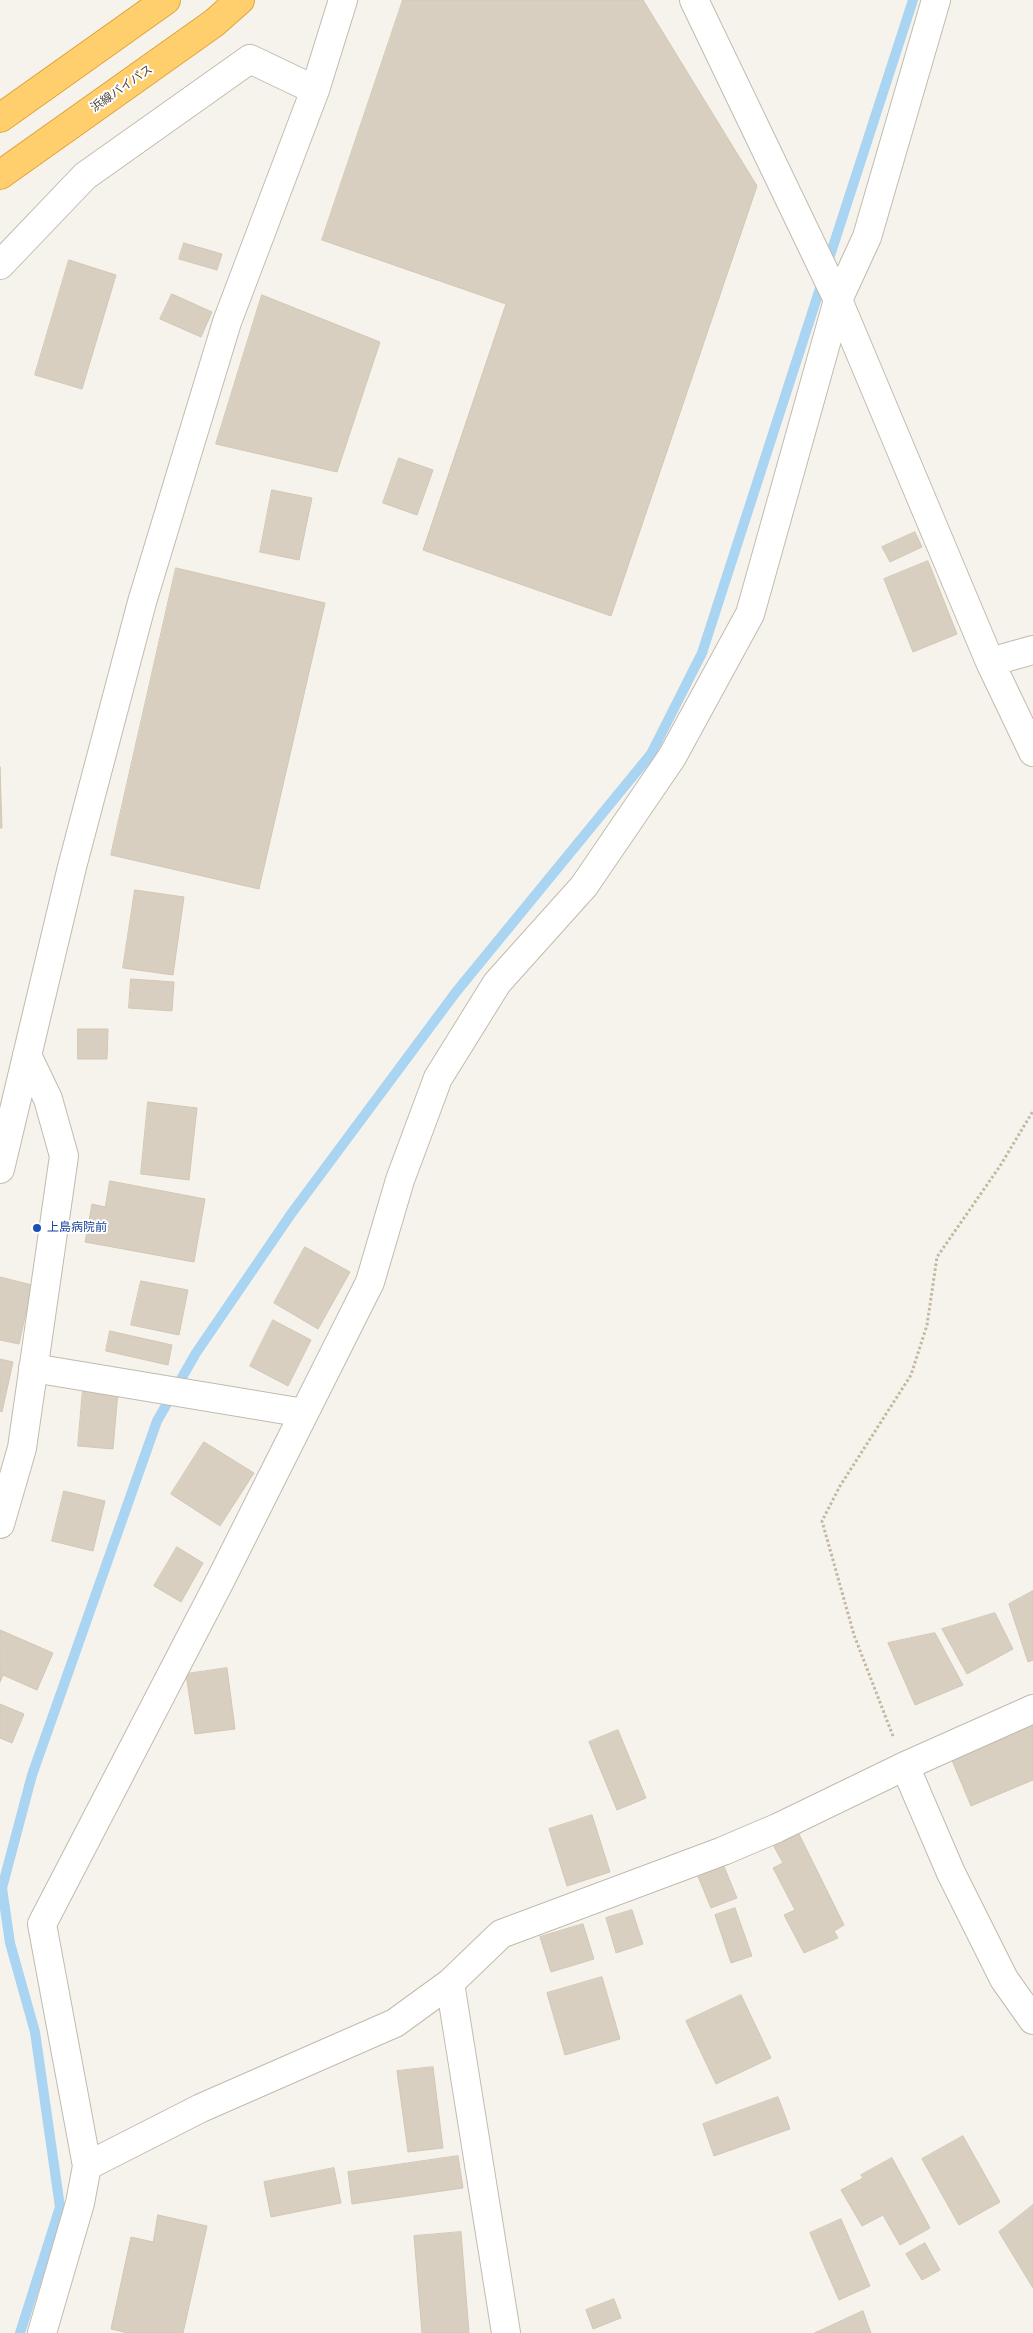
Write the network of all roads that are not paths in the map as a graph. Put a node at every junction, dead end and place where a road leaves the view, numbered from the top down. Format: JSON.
{"nodes":[{"id":1,"x":166,"y":0,"type":"edge"},
{"id":2,"x":240,"y":0,"type":"edge"},
{"id":3,"x":343,"y":0,"type":"edge"},
{"id":4,"x":694,"y":0,"type":"edge"},
{"id":5,"x":936,"y":0,"type":"edge"},
{"id":6,"x":316,"y":90,"type":"junction"},
{"id":7,"x":0,"y":118,"type":"edge"},
{"id":8,"x":0,"y":174,"type":"edge"},
{"id":9,"x":0,"y":264,"type":"edge"},
{"id":10,"x":838,"y":300,"type":"junction"},
{"id":11,"x":1033,"y":650,"type":"edge"},
{"id":12,"x":990,"y":662,"type":"junction"},
{"id":13,"x":1033,"y":752,"type":"edge"},
{"id":14,"x":27,"y":1054,"type":"junction"},
{"id":15,"x":0,"y":1169,"type":"edge"},
{"id":16,"x":33,"y":1368,"type":"junction"},
{"id":17,"x":304,"y":1413,"type":"junction"},
{"id":18,"x":0,"y":1524,"type":"edge"},
{"id":19,"x":1033,"y":1709,"type":"edge"},
{"id":20,"x":905,"y":1766,"type":"junction"},
{"id":21,"x":450,"y":1983,"type":"junction"},
{"id":22,"x":1033,"y":2020,"type":"edge"},
{"id":23,"x":87,"y":2166,"type":"junction"},
{"id":24,"x":42,"y":2333,"type":"edge"},
{"id":25,"x":506,"y":2333,"type":"edge"}],
"edges":[{"from":1,"to":7,"type":"highway"},
{"from":2,"to":8,"type":"highway","name":"浜線バイパス"},
{"from":3,"to":6,"type":"street"},
{"from":4,"to":10,"type":"street"},
{"from":5,"to":10,"type":"street"},
{"from":6,"to":9,"type":"street"},
{"from":6,"to":14,"type":"street"},
{"from":10,"to":12,"type":"street"},
{"from":10,"to":17,"type":"street"},
{"from":11,"to":12,"type":"street"},
{"from":12,"to":13,"type":"street"},
{"from":14,"to":15,"type":"street"},
{"from":14,"to":16,"type":"street"},
{"from":16,"to":17,"type":"street"},
{"from":16,"to":18,"type":"street"},
{"from":17,"to":23,"type":"street"},
{"from":19,"to":20,"type":"street"},
{"from":20,"to":21,"type":"street"},
{"from":20,"to":22,"type":"street"},
{"from":21,"to":23,"type":"street"},
{"from":21,"to":25,"type":"street"},
{"from":23,"to":24,"type":"street"}]}
